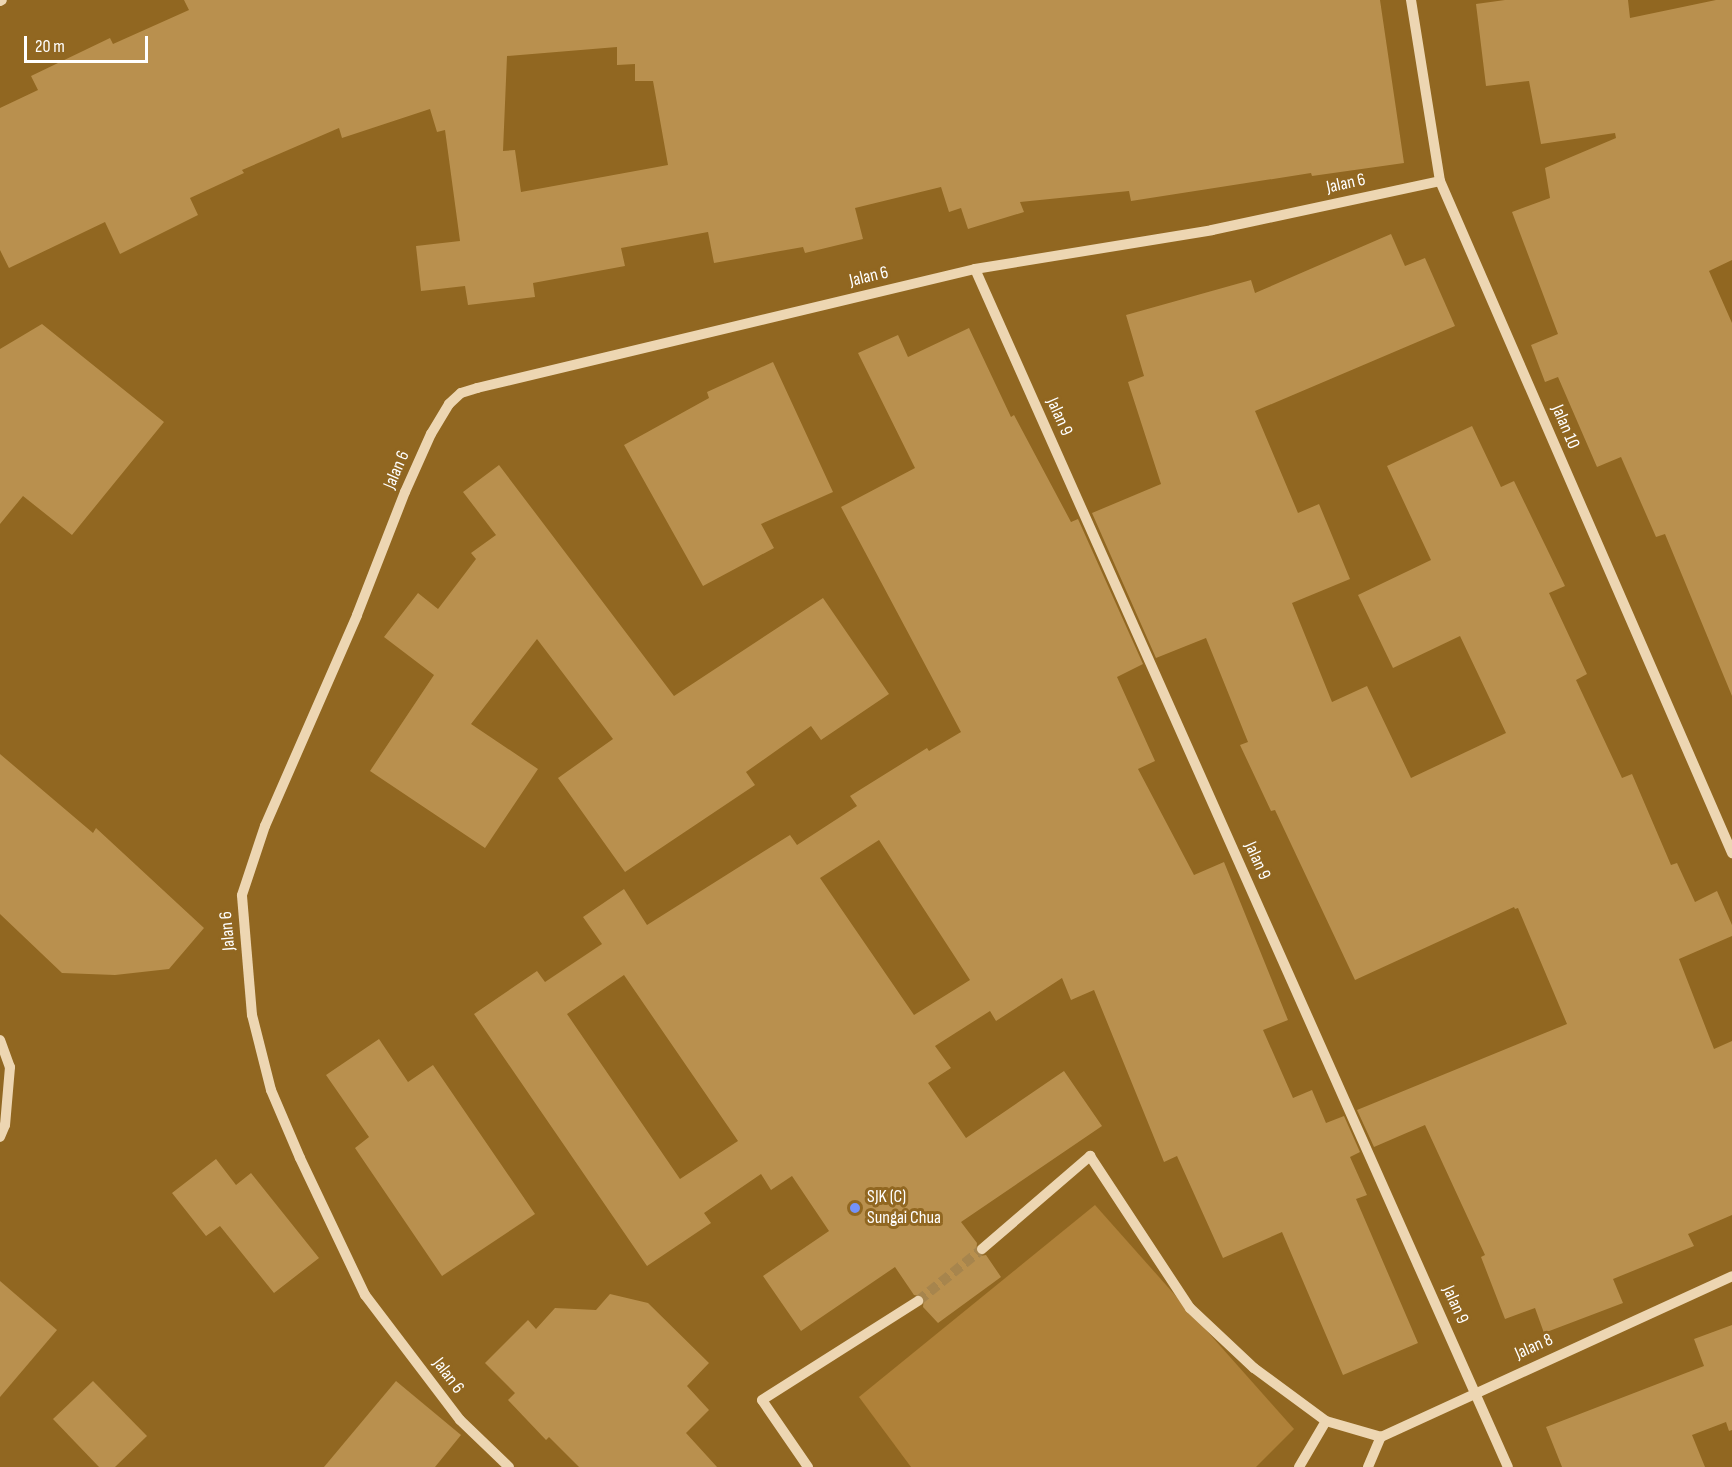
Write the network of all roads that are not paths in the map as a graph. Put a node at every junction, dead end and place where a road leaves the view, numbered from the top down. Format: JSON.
{"nodes":[{"id":1,"x":1411,"y":0,"type":"edge"},
{"id":2,"x":1440,"y":180,"type":"junction"},
{"id":3,"x":975,"y":269,"type":"junction"},
{"id":4,"x":1732,"y":854,"type":"edge"},
{"id":5,"x":0,"y":1040,"type":"edge"},
{"id":6,"x":0,"y":1137,"type":"edge"},
{"id":7,"x":982,"y":1249,"type":"tunnel mouth"},
{"id":8,"x":1732,"y":1276,"type":"edge"},
{"id":9,"x":918,"y":1301,"type":"tunnel mouth"},
{"id":10,"x":1476,"y":1392,"type":"junction"},
{"id":11,"x":1326,"y":1421,"type":"junction"},
{"id":12,"x":1380,"y":1437,"type":"junction"},
{"id":13,"x":509,"y":1467,"type":"edge"},
{"id":14,"x":808,"y":1467,"type":"edge"},
{"id":15,"x":1299,"y":1467,"type":"edge"},
{"id":16,"x":1368,"y":1467,"type":"edge"},
{"id":17,"x":1508,"y":1467,"type":"edge"}],
"edges":[{"from":1,"to":2,"type":"street","name":"Jalan 10"},
{"from":2,"to":3,"type":"street","name":"Jalan 6"},
{"from":2,"to":4,"type":"street","name":"Jalan 10"},
{"from":3,"to":10,"type":"street","name":"Jalan 9"},
{"from":3,"to":13,"type":"street","name":"Jalan 6"},
{"from":5,"to":6,"type":"street"},
{"from":7,"to":11,"type":"street"},
{"from":8,"to":10,"type":"street","name":"Jalan 8"},
{"from":9,"to":14,"type":"street"},
{"from":10,"to":12,"type":"street","name":"Jalan 8"},
{"from":10,"to":17,"type":"street","name":"Jalan 9"},
{"from":11,"to":12,"type":"street"},
{"from":11,"to":15,"type":"street"},
{"from":12,"to":16,"type":"street"}]}
